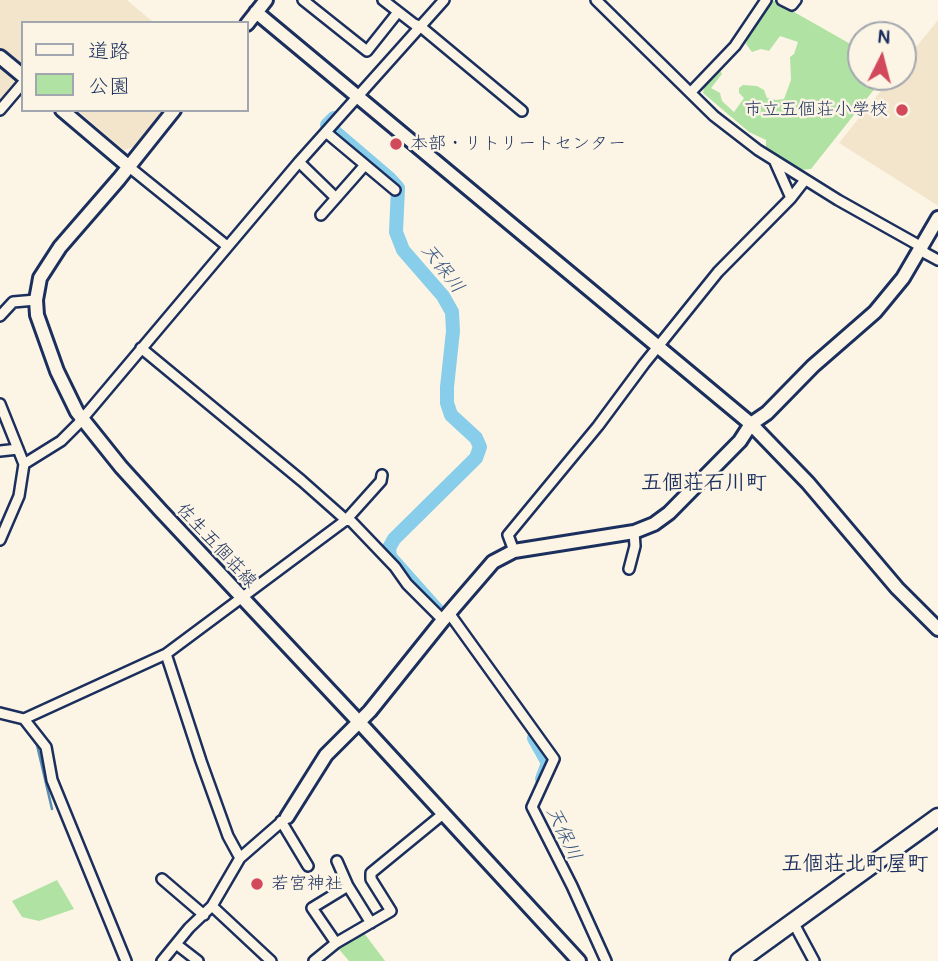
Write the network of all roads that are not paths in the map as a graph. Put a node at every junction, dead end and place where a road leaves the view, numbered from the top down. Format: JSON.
{"nodes":[{"id":1,"x":266,"y":0,"type":"edge"},
{"id":2,"x":303,"y":0,"type":"edge"},
{"id":3,"x":383,"y":0,"type":"edge"},
{"id":4,"x":596,"y":0,"type":"edge"},
{"id":5,"x":766,"y":0,"type":"edge"},
{"id":6,"x":782,"y":0,"type":"edge"},
{"id":7,"x":796,"y":0,"type":"edge"},
{"id":8,"x":441,"y":1,"type":"edge"},
{"id":9,"x":256,"y":12,"type":"junction"},
{"id":10,"x":398,"y":12,"type":"junction"},
{"id":11,"x":248,"y":23,"type":"edge"},
{"id":12,"x":418,"y":26,"type":"junction"},
{"id":13,"x":0,"y":57,"type":"edge"},
{"id":14,"x":21,"y":74,"type":"edge"},
{"id":15,"x":21,"y":85,"type":"edge"},
{"id":16,"x":691,"y":92,"type":"junction"},
{"id":17,"x":357,"y":94,"type":"junction"},
{"id":18,"x":0,"y":110,"type":"edge"},
{"id":19,"x":522,"y":111,"type":"dead end"},
{"id":20,"x":64,"y":112,"type":"edge"},
{"id":21,"x":172,"y":112,"type":"edge"},
{"id":22,"x":329,"y":130,"type":"junction"},
{"id":23,"x":774,"y":160,"type":"junction"},
{"id":24,"x":299,"y":162,"type":"junction"},
{"id":25,"x":365,"y":165,"type":"junction"},
{"id":26,"x":128,"y":166,"type":"junction"},
{"id":27,"x":805,"y":180,"type":"junction"},
{"id":28,"x":395,"y":190,"type":"dead end"},
{"id":29,"x":336,"y":198,"type":"junction"},
{"id":30,"x":791,"y":198,"type":"junction"},
{"id":31,"x":321,"y":215,"type":"dead end"},
{"id":32,"x":938,"y":218,"type":"edge"},
{"id":33,"x":227,"y":246,"type":"junction"},
{"id":34,"x":920,"y":246,"type":"junction"},
{"id":35,"x":938,"y":260,"type":"edge"},
{"id":36,"x":36,"y":300,"type":"junction"},
{"id":37,"x":0,"y":316,"type":"edge"},
{"id":38,"x":658,"y":347,"type":"junction"},
{"id":39,"x":141,"y":348,"type":"junction"},
{"id":40,"x":0,"y":404,"type":"edge"},
{"id":41,"x":81,"y":419,"type":"junction"},
{"id":42,"x":751,"y":424,"type":"junction"},
{"id":43,"x":19,"y":449,"type":"junction"},
{"id":44,"x":0,"y":452,"type":"edge"},
{"id":45,"x":24,"y":464,"type":"junction"},
{"id":46,"x":382,"y":475,"type":"dead end"},
{"id":47,"x":346,"y":520,"type":"junction"},
{"id":48,"x":634,"y":532,"type":"junction"},
{"id":49,"x":0,"y":540,"type":"edge"},
{"id":50,"x":513,"y":551,"type":"junction"},
{"id":51,"x":629,"y":569,"type":"dead end"},
{"id":52,"x":241,"y":598,"type":"junction"},
{"id":53,"x":446,"y":617,"type":"junction"},
{"id":54,"x":938,"y":629,"type":"edge"},
{"id":55,"x":166,"y":654,"type":"junction"},
{"id":56,"x":0,"y":713,"type":"edge"},
{"id":57,"x":24,"y":719,"type":"junction"},
{"id":58,"x":359,"y":722,"type":"junction"},
{"id":59,"x":443,"y":814,"type":"junction"},
{"id":60,"x":938,"y":817,"type":"edge"},
{"id":61,"x":284,"y":819,"type":"junction"},
{"id":62,"x":240,"y":858,"type":"junction"},
{"id":63,"x":337,"y":861,"type":"dead end"},
{"id":64,"x":308,"y":866,"type":"dead end"},
{"id":65,"x":162,"y":879,"type":"dead end"},
{"id":66,"x":348,"y":886,"type":"junction"},
{"id":67,"x":212,"y":906,"type":"junction"},
{"id":68,"x":204,"y":915,"type":"junction"},
{"id":69,"x":793,"y":922,"type":"junction"},
{"id":70,"x":371,"y":923,"type":"junction"},
{"id":71,"x":336,"y":943,"type":"junction"},
{"id":72,"x":176,"y":944,"type":"junction"},
{"id":73,"x":268,"y":960,"type":"edge"},
{"id":74,"x":126,"y":961,"type":"edge"},
{"id":75,"x":162,"y":961,"type":"edge"},
{"id":76,"x":198,"y":961,"type":"edge"},
{"id":77,"x":314,"y":961,"type":"edge"},
{"id":78,"x":579,"y":961,"type":"edge"},
{"id":79,"x":606,"y":961,"type":"edge"},
{"id":80,"x":739,"y":961,"type":"edge"},
{"id":81,"x":814,"y":961,"type":"edge"}],
"edges":[{"from":1,"to":9,"type":"street"},
{"from":2,"to":10,"type":"street"},
{"from":3,"to":10,"type":"street"},
{"from":4,"to":16,"type":"street"},
{"from":5,"to":16,"type":"street"},
{"from":6,"to":7,"type":"street"},
{"from":8,"to":12,"type":"street"},
{"from":9,"to":11,"type":"street"},
{"from":9,"to":17,"type":"street"},
{"from":10,"to":12,"type":"street"},
{"from":12,"to":17,"type":"street"},
{"from":12,"to":19,"type":"street"},
{"from":13,"to":14,"type":"street"},
{"from":15,"to":18,"type":"street"},
{"from":16,"to":23,"type":"street"},
{"from":17,"to":22,"type":"street"},
{"from":17,"to":38,"type":"street"},
{"from":20,"to":26,"type":"street"},
{"from":21,"to":26,"type":"street","name":"佐生五個荘線"},
{"from":22,"to":24,"type":"street"},
{"from":22,"to":25,"type":"street"},
{"from":23,"to":27,"type":"street"},
{"from":23,"to":30,"type":"street"},
{"from":24,"to":29,"type":"street"},
{"from":24,"to":33,"type":"street"},
{"from":25,"to":28,"type":"street"},
{"from":25,"to":29,"type":"street"},
{"from":26,"to":33,"type":"street"},
{"from":26,"to":36,"type":"street","name":"佐生五個荘線"},
{"from":27,"to":30,"type":"street"},
{"from":27,"to":34,"type":"street"},
{"from":29,"to":31,"type":"street"},
{"from":30,"to":38,"type":"street"},
{"from":32,"to":34,"type":"street"},
{"from":33,"to":39,"type":"street"},
{"from":34,"to":35,"type":"street"},
{"from":34,"to":42,"type":"street"},
{"from":36,"to":37,"type":"street"},
{"from":36,"to":41,"type":"street","name":"佐生五個荘線"},
{"from":38,"to":42,"type":"street"},
{"from":38,"to":50,"type":"street"},
{"from":39,"to":41,"type":"street"},
{"from":39,"to":47,"type":"street"},
{"from":40,"to":43,"type":"street"},
{"from":41,"to":45,"type":"street"},
{"from":41,"to":52,"type":"street","name":"佐生五個荘線"},
{"from":42,"to":48,"type":"street"},
{"from":42,"to":54,"type":"street"},
{"from":43,"to":44,"type":"street"},
{"from":43,"to":45,"type":"street"},
{"from":45,"to":49,"type":"street"},
{"from":46,"to":47,"type":"street"},
{"from":47,"to":52,"type":"street"},
{"from":47,"to":53,"type":"street"},
{"from":48,"to":50,"type":"street"},
{"from":48,"to":51,"type":"street"},
{"from":50,"to":53,"type":"street"},
{"from":52,"to":55,"type":"street"},
{"from":52,"to":58,"type":"street","name":"佐生五個荘線"},
{"from":53,"to":58,"type":"street"},
{"from":53,"to":79,"type":"street"},
{"from":55,"to":57,"type":"street"},
{"from":55,"to":62,"type":"street"},
{"from":56,"to":57,"type":"street"},
{"from":57,"to":74,"type":"street"},
{"from":58,"to":59,"type":"street","name":"佐生五個荘線"},
{"from":58,"to":61,"type":"street"},
{"from":59,"to":70,"type":"street"},
{"from":59,"to":78,"type":"street","name":"佐生五個荘線"},
{"from":60,"to":69,"type":"highway"},
{"from":61,"to":62,"type":"street"},
{"from":61,"to":64,"type":"street"},
{"from":62,"to":67,"type":"street"},
{"from":63,"to":66,"type":"street"},
{"from":65,"to":68,"type":"street"},
{"from":66,"to":70,"type":"street"},
{"from":66,"to":71,"type":"street"},
{"from":67,"to":68,"type":"street"},
{"from":67,"to":73,"type":"street"},
{"from":68,"to":72,"type":"street"},
{"from":69,"to":80,"type":"highway"},
{"from":69,"to":81,"type":"street"},
{"from":70,"to":71,"type":"street"},
{"from":71,"to":77,"type":"street"},
{"from":72,"to":75,"type":"street"},
{"from":72,"to":76,"type":"street"}]}
